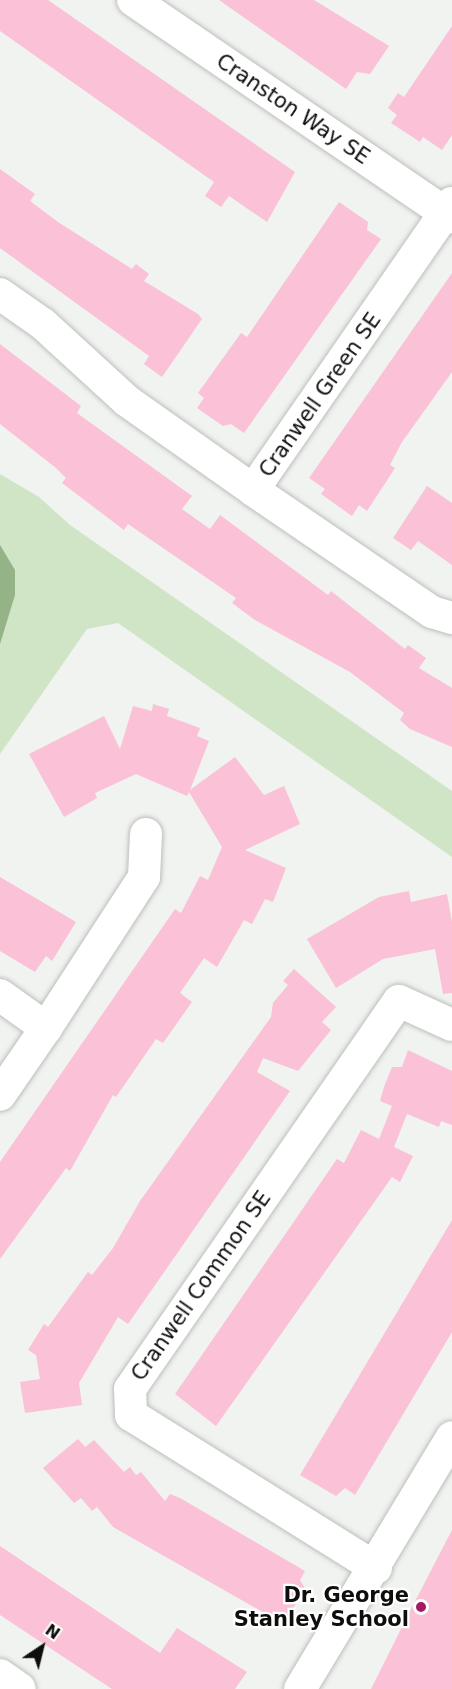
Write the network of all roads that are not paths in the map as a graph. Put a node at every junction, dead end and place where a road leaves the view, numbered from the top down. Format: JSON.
{"nodes":[{"id":1,"x":133,"y":0,"type":"edge"},
{"id":2,"x":450,"y":212,"type":"edge"},
{"id":3,"x":0,"y":294,"type":"edge"},
{"id":4,"x":254,"y":490,"type":"junction"},
{"id":5,"x":452,"y":618,"type":"edge"},
{"id":6,"x":146,"y":834,"type":"dead end"},
{"id":7,"x":0,"y":995,"type":"edge"},
{"id":8,"x":452,"y":1025,"type":"edge"},
{"id":9,"x":46,"y":1028,"type":"junction"},
{"id":10,"x":0,"y":1095,"type":"edge"},
{"id":11,"x":452,"y":1437,"type":"edge"},
{"id":12,"x":376,"y":1568,"type":"junction"},
{"id":13,"x":0,"y":1675,"type":"edge"},
{"id":14,"x":20,"y":1689,"type":"edge"},
{"id":15,"x":300,"y":1689,"type":"edge"}],
"edges":[{"from":1,"to":2,"type":"street","name":"Cranston Way SE"},
{"from":2,"to":4,"type":"street","name":"Cranwell Green SE"},
{"from":3,"to":4,"type":"street","name":"Cranwell Green SE"},
{"from":4,"to":5,"type":"street"},
{"from":6,"to":9,"type":"street"},
{"from":7,"to":9,"type":"street"},
{"from":8,"to":12,"type":"street","name":"Cranwell Common SE"},
{"from":9,"to":10,"type":"street"},
{"from":11,"to":12,"type":"street"},
{"from":12,"to":15,"type":"street"},
{"from":13,"to":14,"type":"street"}]}
